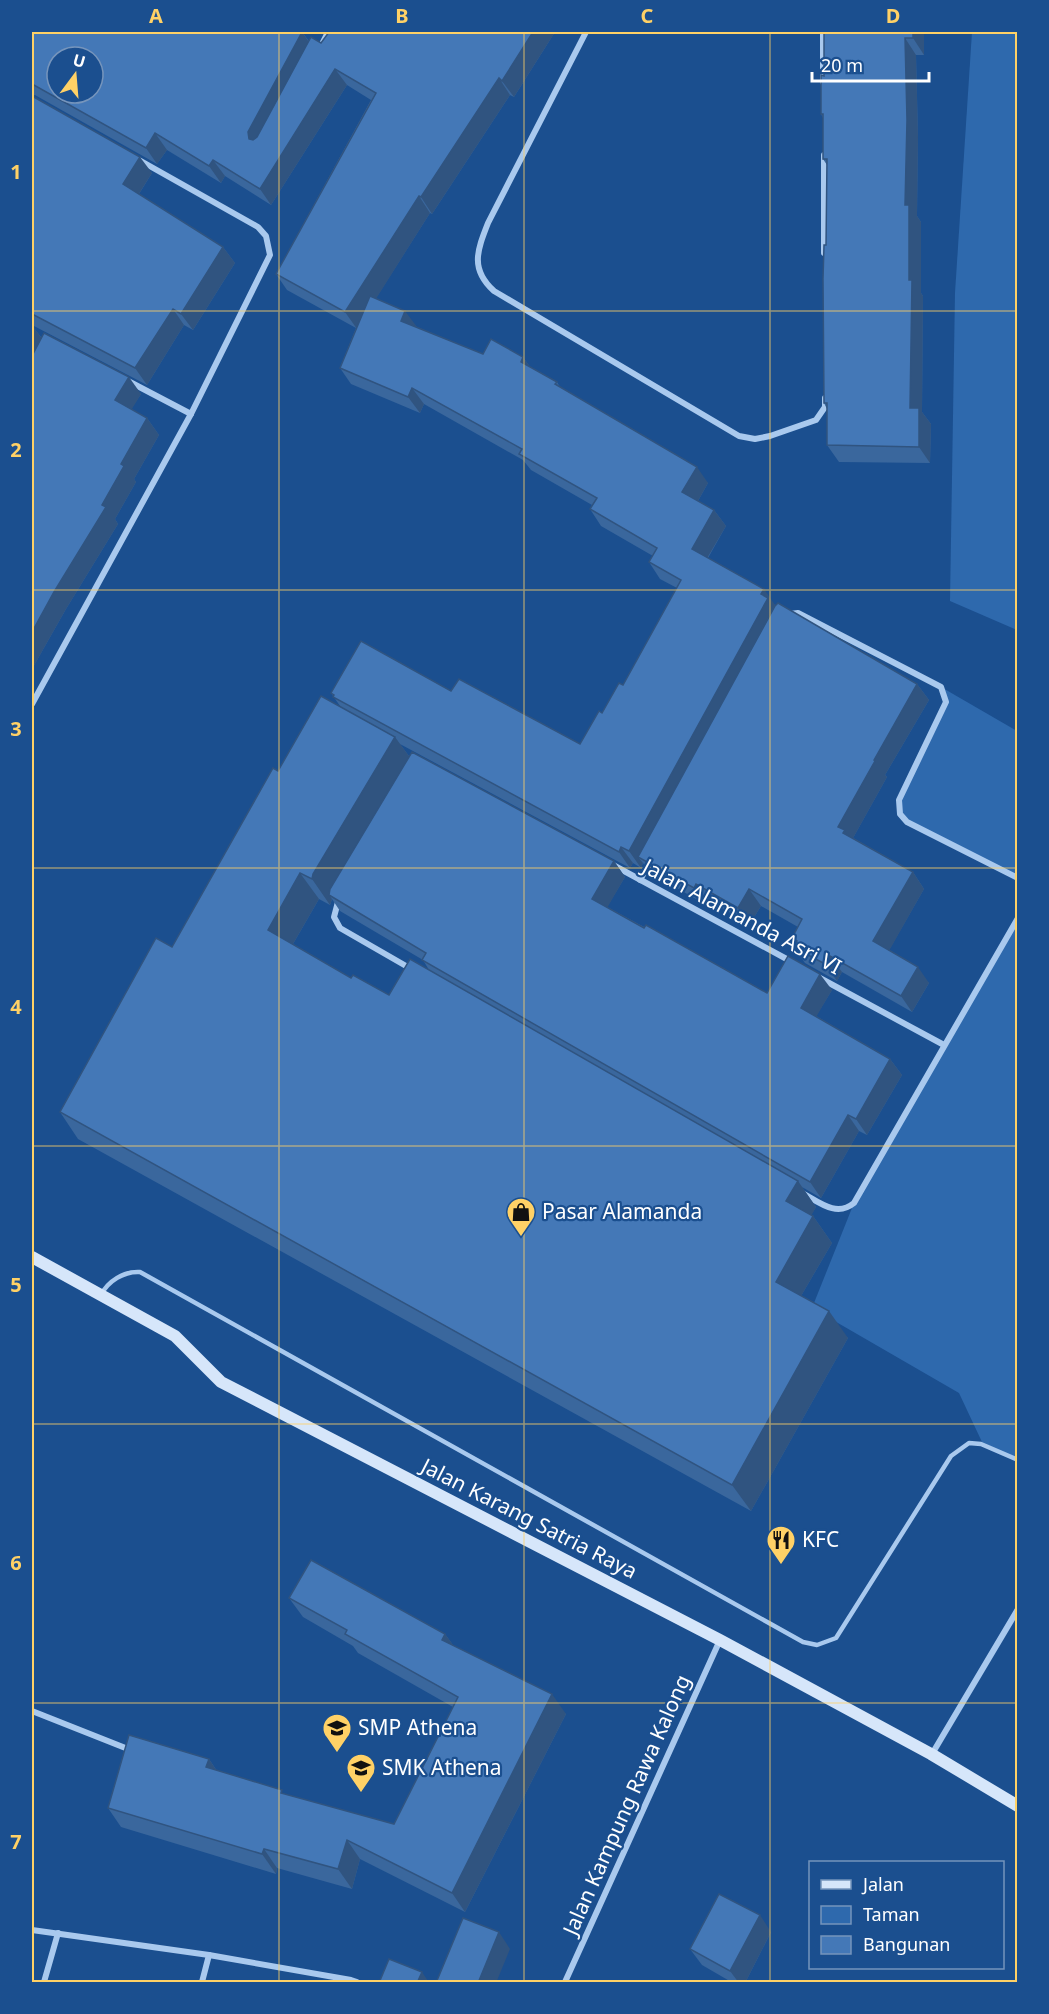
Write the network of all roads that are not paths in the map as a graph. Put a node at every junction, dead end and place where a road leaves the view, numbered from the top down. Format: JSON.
{"nodes":[{"id":1,"x":328,"y":32,"type":"edge"},
{"id":2,"x":586,"y":32,"type":"edge"},
{"id":3,"x":823,"y":32,"type":"edge"},
{"id":4,"x":318,"y":51,"type":"edge"},
{"id":5,"x":823,"y":90,"type":"edge"},
{"id":6,"x":824,"y":149,"type":"edge"},
{"id":7,"x":135,"y":158,"type":"edge"},
{"id":8,"x":824,"y":266,"type":"edge"},
{"id":9,"x":117,"y":375,"type":"edge"},
{"id":10,"x":825,"y":395,"type":"edge"},
{"id":11,"x":191,"y":414,"type":"junction"},
{"id":12,"x":782,"y":620,"type":"edge"},
{"id":13,"x":32,"y":704,"type":"edge"},
{"id":14,"x":652,"y":859,"type":"edge"},
{"id":15,"x":609,"y":863,"type":"edge"},
{"id":16,"x":1017,"y":878,"type":"edge"},
{"id":17,"x":640,"y":880,"type":"junction"},
{"id":18,"x":342,"y":892,"type":"edge"},
{"id":19,"x":1017,"y":918,"type":"edge"},
{"id":20,"x":797,"y":965,"type":"edge"},
{"id":21,"x":808,"y":971,"type":"edge"},
{"id":22,"x":423,"y":975,"type":"edge"},
{"id":23,"x":944,"y":1045,"type":"junction"},
{"id":24,"x":795,"y":1189,"type":"edge"},
{"id":25,"x":32,"y":1257,"type":"edge"},
{"id":26,"x":100,"y":1296,"type":"junction"},
{"id":27,"x":1017,"y":1460,"type":"edge"},
{"id":28,"x":1017,"y":1609,"type":"edge"},
{"id":29,"x":720,"y":1640,"type":"junction"},
{"id":30,"x":32,"y":1711,"type":"edge"},
{"id":31,"x":128,"y":1749,"type":"edge"},
{"id":32,"x":931,"y":1754,"type":"junction"},
{"id":33,"x":1017,"y":1806,"type":"edge"},
{"id":34,"x":32,"y":1930,"type":"edge"},
{"id":35,"x":58,"y":1934,"type":"junction"},
{"id":36,"x":209,"y":1955,"type":"junction"},
{"id":37,"x":44,"y":1983,"type":"edge"},
{"id":38,"x":202,"y":1983,"type":"edge"},
{"id":39,"x":357,"y":1983,"type":"edge"},
{"id":40,"x":565,"y":1983,"type":"edge"}],
"edges":[{"from":1,"to":4,"type":"street"},
{"from":2,"to":10,"type":"street"},
{"from":3,"to":5,"type":"street"},
{"from":6,"to":8,"type":"street"},
{"from":7,"to":11,"type":"street"},
{"from":9,"to":11,"type":"street"},
{"from":11,"to":13,"type":"street"},
{"from":12,"to":16,"type":"street"},
{"from":14,"to":17,"type":"street"},
{"from":15,"to":17,"type":"street","name":"Jalan Alamanda Asri VI"},
{"from":17,"to":20,"type":"street","name":"Jalan Alamanda Asri VI"},
{"from":18,"to":22,"type":"street"},
{"from":19,"to":23,"type":"street"},
{"from":21,"to":23,"type":"street","name":"Jalan Alamanda Asri VI"},
{"from":23,"to":24,"type":"street"},
{"from":25,"to":26,"type":"street","name":"Jalan Karang Satria Raya"},
{"from":26,"to":27,"type":"lane"},
{"from":26,"to":29,"type":"street","name":"Jalan Karang Satria Raya"},
{"from":28,"to":32,"type":"street"},
{"from":29,"to":32,"type":"street","name":"Jalan Karang Satria Raya"},
{"from":29,"to":40,"type":"street","name":"Jalan Kampung Rawa Kalong"},
{"from":30,"to":31,"type":"street"},
{"from":32,"to":33,"type":"street","name":"Jalan Karang Satria Raya"},
{"from":34,"to":35,"type":"street"},
{"from":35,"to":36,"type":"street"},
{"from":35,"to":37,"type":"street"},
{"from":36,"to":38,"type":"street"},
{"from":36,"to":39,"type":"street"}]}
